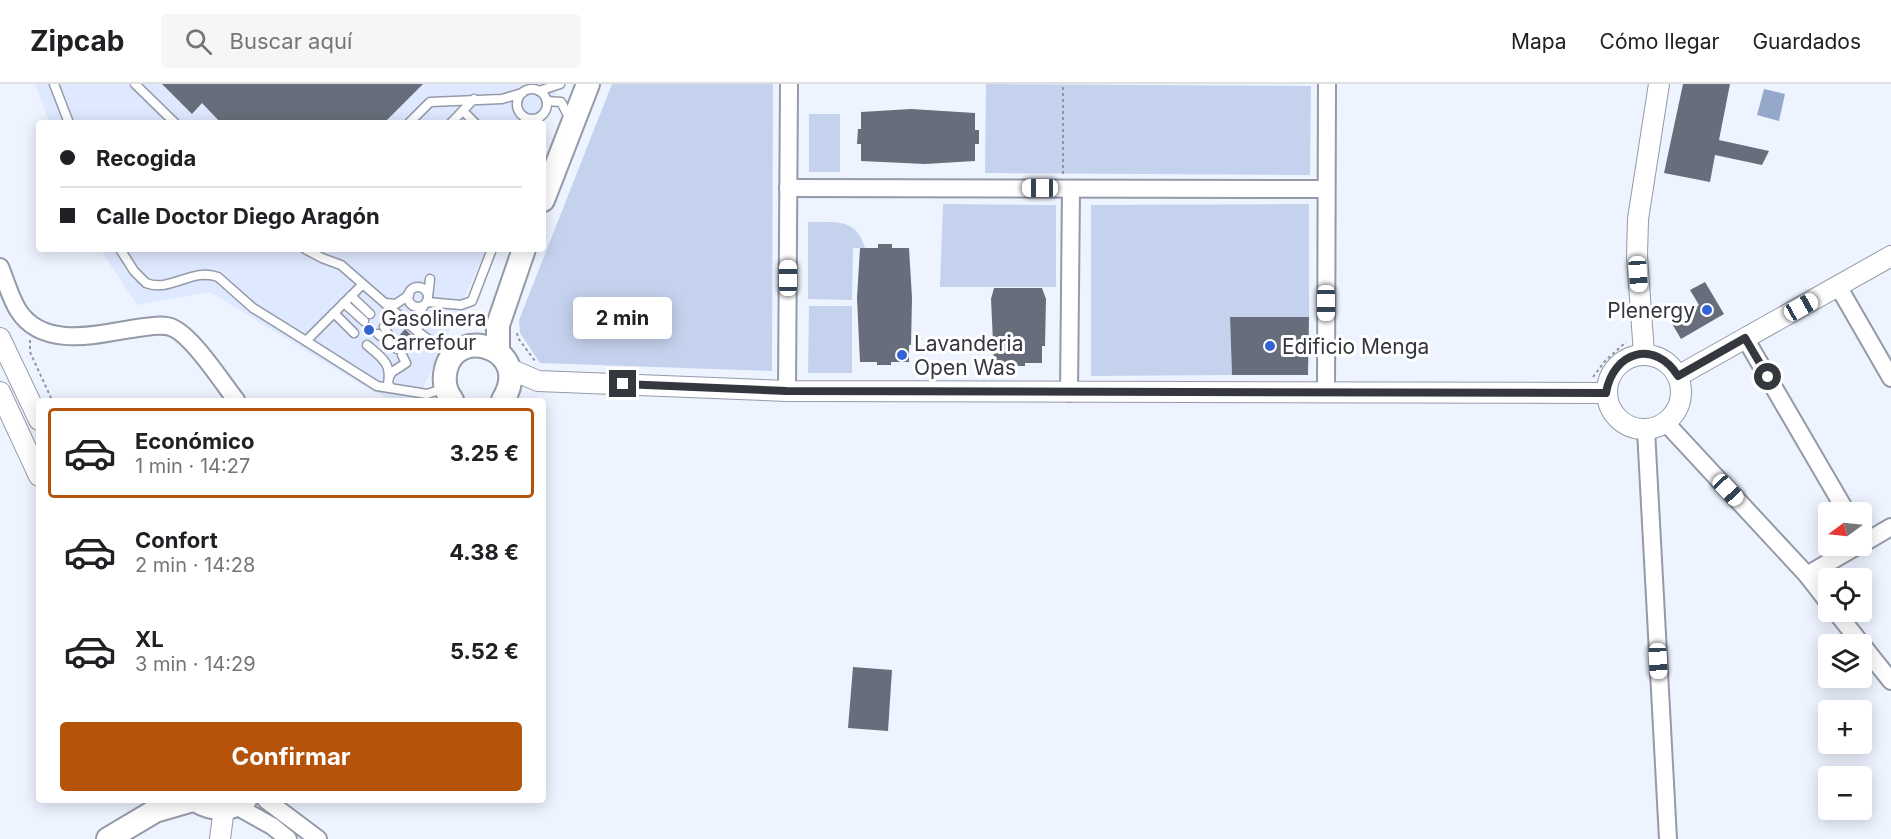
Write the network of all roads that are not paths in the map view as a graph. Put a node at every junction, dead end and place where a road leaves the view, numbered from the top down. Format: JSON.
{"nodes":[{"id":1,"x":54,"y":84,"type":"edge"},
{"id":2,"x":135,"y":84,"type":"edge"},
{"id":3,"x":560,"y":84,"type":"edge"},
{"id":4,"x":588,"y":84,"type":"edge"},
{"id":5,"x":789,"y":84,"type":"edge"},
{"id":6,"x":1327,"y":84,"type":"edge"},
{"id":7,"x":1659,"y":84,"type":"edge"},
{"id":8,"x":539,"y":91,"type":"junction"},
{"id":9,"x":522,"y":93,"type":"junction"},
{"id":10,"x":474,"y":99,"type":"junction"},
{"id":11,"x":492,"y":99,"type":"junction"},
{"id":12,"x":547,"y":101,"type":"junction"},
{"id":13,"x":463,"y":111,"type":"junction"},
{"id":14,"x":520,"y":114,"type":"junction"},
{"id":15,"x":68,"y":120,"type":"edge"},
{"id":16,"x":172,"y":120,"type":"edge"},
{"id":17,"x":412,"y":120,"type":"edge"},
{"id":18,"x":454,"y":120,"type":"edge"},
{"id":19,"x":472,"y":120,"type":"edge"},
{"id":20,"x":530,"y":120,"type":"edge"},
{"id":21,"x":534,"y":120,"type":"edge"},
{"id":22,"x":568,"y":135,"type":"junction"},
{"id":23,"x":788,"y":188,"type":"junction"},
{"id":24,"x":1071,"y":189,"type":"junction"},
{"id":25,"x":1326,"y":189,"type":"junction"},
{"id":26,"x":546,"y":192,"type":"edge"},
{"id":27,"x":122,"y":252,"type":"edge"},
{"id":28,"x":310,"y":252,"type":"edge"},
{"id":29,"x":491,"y":252,"type":"edge"},
{"id":30,"x":523,"y":252,"type":"edge"},
{"id":31,"x":1891,"y":256,"type":"edge"},
{"id":32,"x":0,"y":267,"type":"edge"},
{"id":33,"x":362,"y":285,"type":"junction"},
{"id":34,"x":1838,"y":286,"type":"junction"},
{"id":35,"x":411,"y":292,"type":"junction"},
{"id":36,"x":348,"y":299,"type":"junction"},
{"id":37,"x":426,"y":302,"type":"junction"},
{"id":38,"x":385,"y":303,"type":"junction"},
{"id":39,"x":334,"y":313,"type":"junction"},
{"id":40,"x":367,"y":318,"type":"dead end"},
{"id":41,"x":381,"y":331,"type":"dead end"},
{"id":42,"x":418,"y":332,"type":"junction"},
{"id":43,"x":354,"y":333,"type":"dead end"},
{"id":44,"x":0,"y":338,"type":"edge"},
{"id":45,"x":1745,"y":338,"type":"junction"},
{"id":46,"x":306,"y":341,"type":"junction"},
{"id":47,"x":367,"y":345,"type":"dead end"},
{"id":48,"x":1644,"y":354,"type":"junction"},
{"id":49,"x":493,"y":368,"type":"edge"},
{"id":50,"x":1678,"y":376,"type":"junction"},
{"id":51,"x":389,"y":378,"type":"junction"},
{"id":52,"x":1891,"y":378,"type":"edge"},
{"id":53,"x":391,"y":388,"type":"junction"},
{"id":54,"x":787,"y":391,"type":"junction"},
{"id":55,"x":0,"y":392,"type":"edge"},
{"id":56,"x":1069,"y":393,"type":"junction"},
{"id":57,"x":1326,"y":393,"type":"junction"},
{"id":58,"x":1606,"y":393,"type":"junction"},
{"id":59,"x":447,"y":397,"type":"edge"},
{"id":60,"x":234,"y":398,"type":"edge"},
{"id":61,"x":36,"y":414,"type":"edge"},
{"id":62,"x":1666,"y":423,"type":"junction"},
{"id":63,"x":1646,"y":430,"type":"junction"},
{"id":64,"x":36,"y":470,"type":"edge"},
{"id":65,"x":1841,"y":502,"type":"edge"},
{"id":66,"x":1891,"y":527,"type":"edge"},
{"id":67,"x":1872,"y":536,"type":"edge"},
{"id":68,"x":1838,"y":556,"type":"edge"},
{"id":69,"x":1807,"y":575,"type":"junction"},
{"id":70,"x":1818,"y":589,"type":"edge"},
{"id":71,"x":1844,"y":622,"type":"edge"},
{"id":72,"x":1891,"y":681,"type":"edge"},
{"id":73,"x":202,"y":803,"type":"edge"},
{"id":74,"x":270,"y":803,"type":"edge"},
{"id":75,"x":235,"y":804,"type":"edge"},
{"id":76,"x":159,"y":805,"type":"edge"},
{"id":77,"x":108,"y":839,"type":"edge"},
{"id":78,"x":220,"y":839,"type":"edge"},
{"id":79,"x":288,"y":839,"type":"edge"},
{"id":80,"x":318,"y":839,"type":"edge"},
{"id":81,"x":1668,"y":839,"type":"edge"}],
"edges":[{"from":1,"to":15,"type":"lane"},
{"from":2,"to":16,"type":"lane"},
{"from":3,"to":8,"type":"lane"},
{"from":4,"to":22,"type":"main road"},
{"from":5,"to":23,"type":"street"},
{"from":6,"to":25,"type":"street"},
{"from":7,"to":48,"type":"street"},
{"from":8,"to":9,"type":"lane"},
{"from":8,"to":12,"type":"lane"},
{"from":9,"to":11,"type":"lane"},
{"from":9,"to":14,"type":"lane"},
{"from":10,"to":11,"type":"lane"},
{"from":10,"to":13,"type":"lane"},
{"from":10,"to":17,"type":"lane"},
{"from":11,"to":14,"type":"lane"},
{"from":12,"to":21,"type":"lane"},
{"from":12,"to":22,"type":"lane"},
{"from":13,"to":18,"type":"lane"},
{"from":13,"to":19,"type":"lane"},
{"from":14,"to":20,"type":"lane"},
{"from":22,"to":26,"type":"main road"},
{"from":23,"to":24,"type":"street"},
{"from":23,"to":54,"type":"street"},
{"from":24,"to":25,"type":"street"},
{"from":24,"to":56,"type":"street"},
{"from":25,"to":57,"type":"street"},
{"from":27,"to":46,"type":"lane"},
{"from":28,"to":33,"type":"lane"},
{"from":29,"to":37,"type":"lane"},
{"from":30,"to":49,"type":"main road"},
{"from":31,"to":34,"type":"street"},
{"from":32,"to":60,"type":"street"},
{"from":33,"to":36,"type":"lane"},
{"from":33,"to":38,"type":"lane"},
{"from":34,"to":45,"type":"street"},
{"from":34,"to":52,"type":"street"},
{"from":35,"to":37,"type":"lane"},
{"from":35,"to":37,"type":"lane"},
{"from":35,"to":37,"type":"lane"},
{"from":35,"to":38,"type":"lane"},
{"from":36,"to":39,"type":"lane"},
{"from":36,"to":40,"type":"lane"},
{"from":37,"to":42,"type":"lane"},
{"from":38,"to":42,"type":"lane"},
{"from":39,"to":43,"type":"lane"},
{"from":39,"to":46,"type":"lane"},
{"from":41,"to":51,"type":"lane"},
{"from":42,"to":49,"type":"lane"},
{"from":44,"to":61,"type":"street"},
{"from":45,"to":50,"type":"street"},
{"from":45,"to":65,"type":"street"},
{"from":46,"to":53,"type":"lane"},
{"from":47,"to":51,"type":"lane"},
{"from":48,"to":50,"type":"street"},
{"from":48,"to":58,"type":"street"},
{"from":49,"to":54,"type":"street"},
{"from":49,"to":59,"type":"main road"},
{"from":50,"to":62,"type":"street"},
{"from":51,"to":53,"type":"lane"},
{"from":53,"to":59,"type":"lane"},
{"from":54,"to":56,"type":"street"},
{"from":55,"to":64,"type":"street"},
{"from":56,"to":57,"type":"street"},
{"from":57,"to":58,"type":"street"},
{"from":58,"to":63,"type":"street"},
{"from":62,"to":63,"type":"street"},
{"from":62,"to":69,"type":"street"},
{"from":63,"to":81,"type":"street"},
{"from":66,"to":67,"type":"street"},
{"from":68,"to":69,"type":"street"},
{"from":69,"to":70,"type":"street"},
{"from":71,"to":72,"type":"street"},
{"from":73,"to":75,"type":"main road"},
{"from":74,"to":80,"type":"street"},
{"from":75,"to":78,"type":"street"},
{"from":75,"to":79,"type":"street"},
{"from":76,"to":77,"type":"main road"}]}
